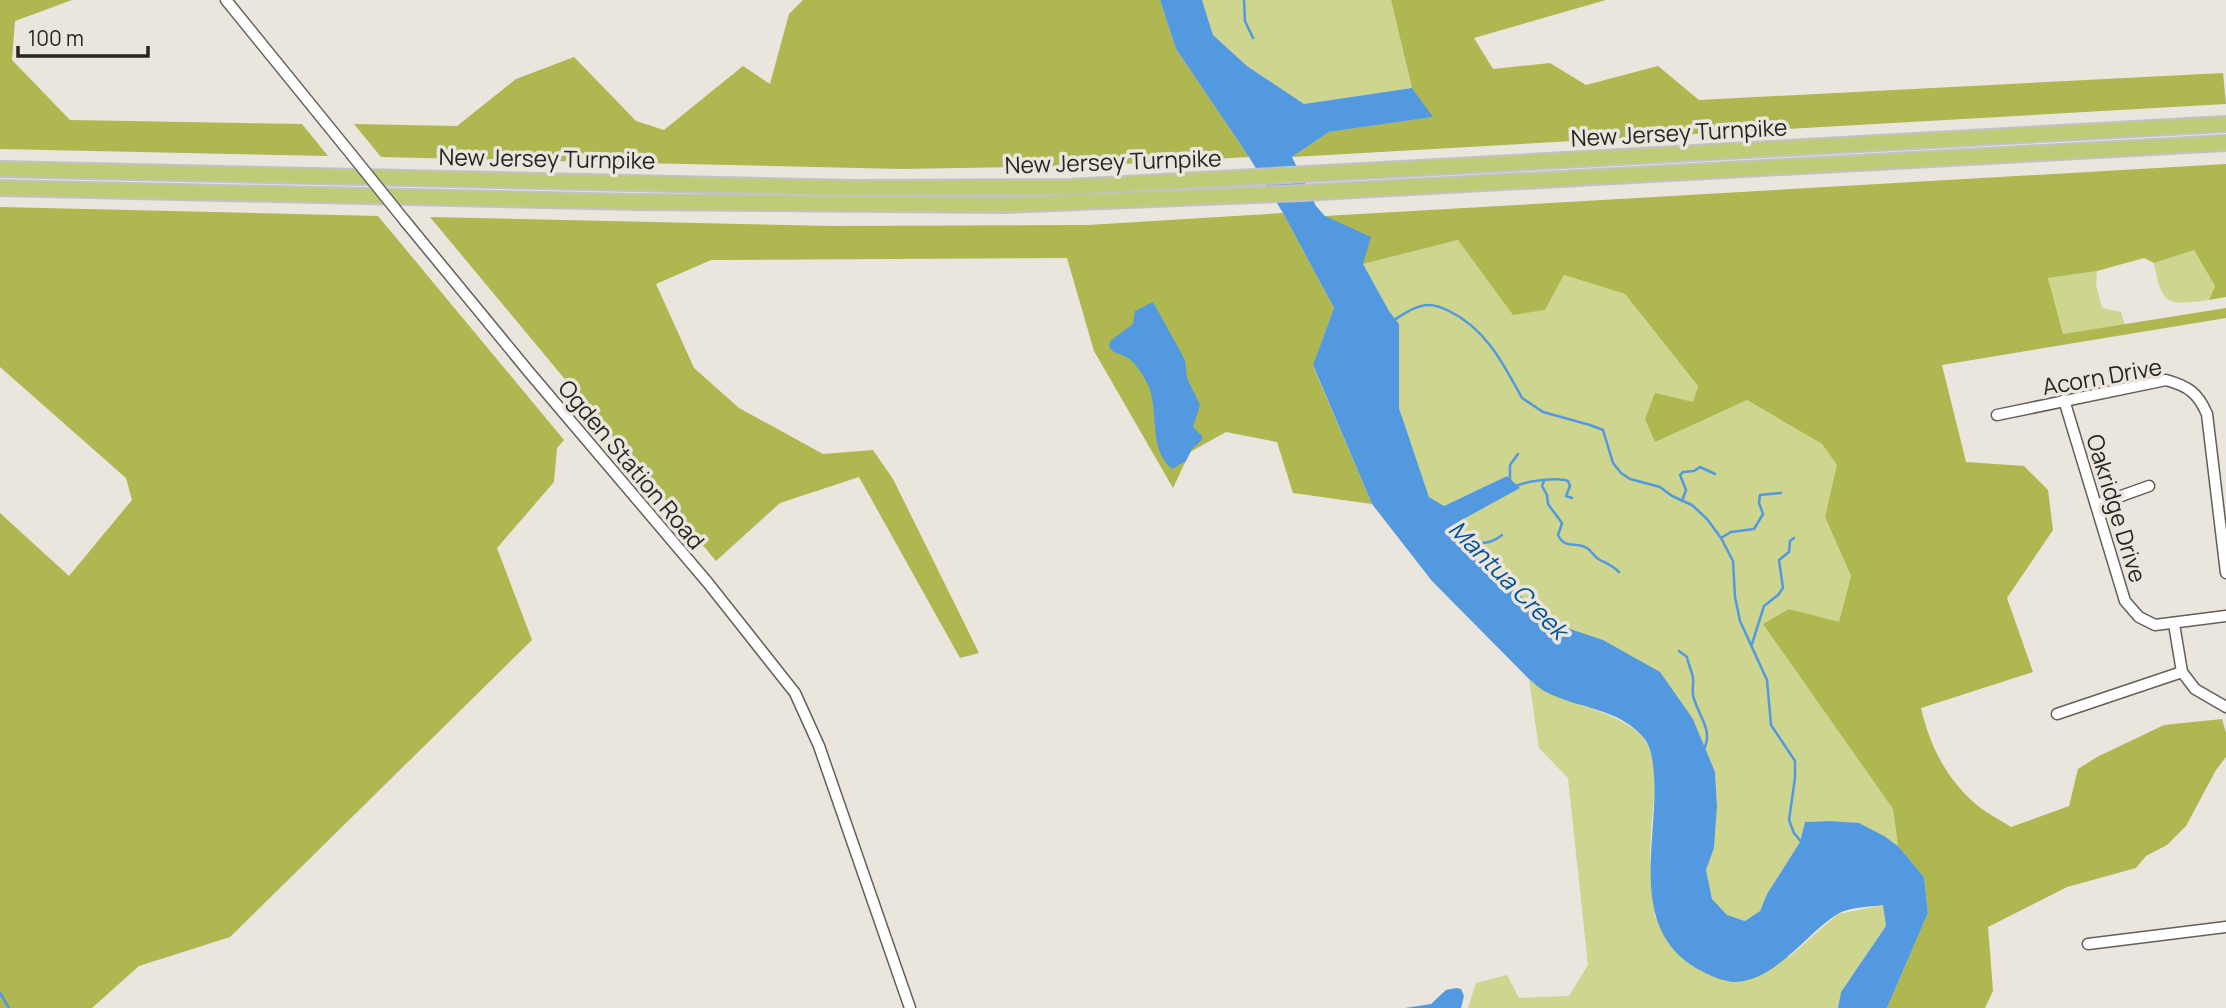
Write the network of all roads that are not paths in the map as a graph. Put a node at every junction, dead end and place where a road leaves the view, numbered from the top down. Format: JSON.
{"nodes":[{"id":1,"x":226,"y":0,"type":"edge"},
{"id":2,"x":2226,"y":124,"type":"edge"},
{"id":3,"x":2226,"y":142,"type":"edge"},
{"id":4,"x":0,"y":169,"type":"edge"},
{"id":5,"x":0,"y":188,"type":"edge"},
{"id":6,"x":2064,"y":400,"type":"junction"},
{"id":7,"x":1997,"y":415,"type":"dead end"},
{"id":8,"x":2149,"y":486,"type":"dead end"},
{"id":9,"x":2096,"y":505,"type":"junction"},
{"id":10,"x":2226,"y":573,"type":"edge"},
{"id":11,"x":2226,"y":616,"type":"edge"},
{"id":12,"x":2174,"y":624,"type":"junction"},
{"id":13,"x":2182,"y":672,"type":"junction"},
{"id":14,"x":2226,"y":707,"type":"edge"},
{"id":15,"x":2057,"y":714,"type":"dead end"},
{"id":16,"x":2226,"y":927,"type":"edge"},
{"id":17,"x":2088,"y":944,"type":"dead end"},
{"id":18,"x":910,"y":1008,"type":"edge"}],
"edges":[{"from":1,"to":18,"type":"street","name":"Ogden Station Road","bridge":true},
{"from":2,"to":4,"type":"highway","name":"New Jersey Turnpike"},
{"from":3,"to":5,"type":"highway","name":"New Jersey Turnpike"},
{"from":6,"to":7,"type":"street","name":"Acorn Drive"},
{"from":6,"to":9,"type":"street","name":"Oakridge Drive"},
{"from":6,"to":10,"type":"street","name":"Acorn Drive"},
{"from":8,"to":9,"type":"street"},
{"from":9,"to":12,"type":"street","name":"Oakridge Drive"},
{"from":11,"to":12,"type":"street","name":"Oakridge Drive"},
{"from":12,"to":13,"type":"street"},
{"from":13,"to":14,"type":"street"},
{"from":13,"to":15,"type":"street"},
{"from":16,"to":17,"type":"street"}]}
